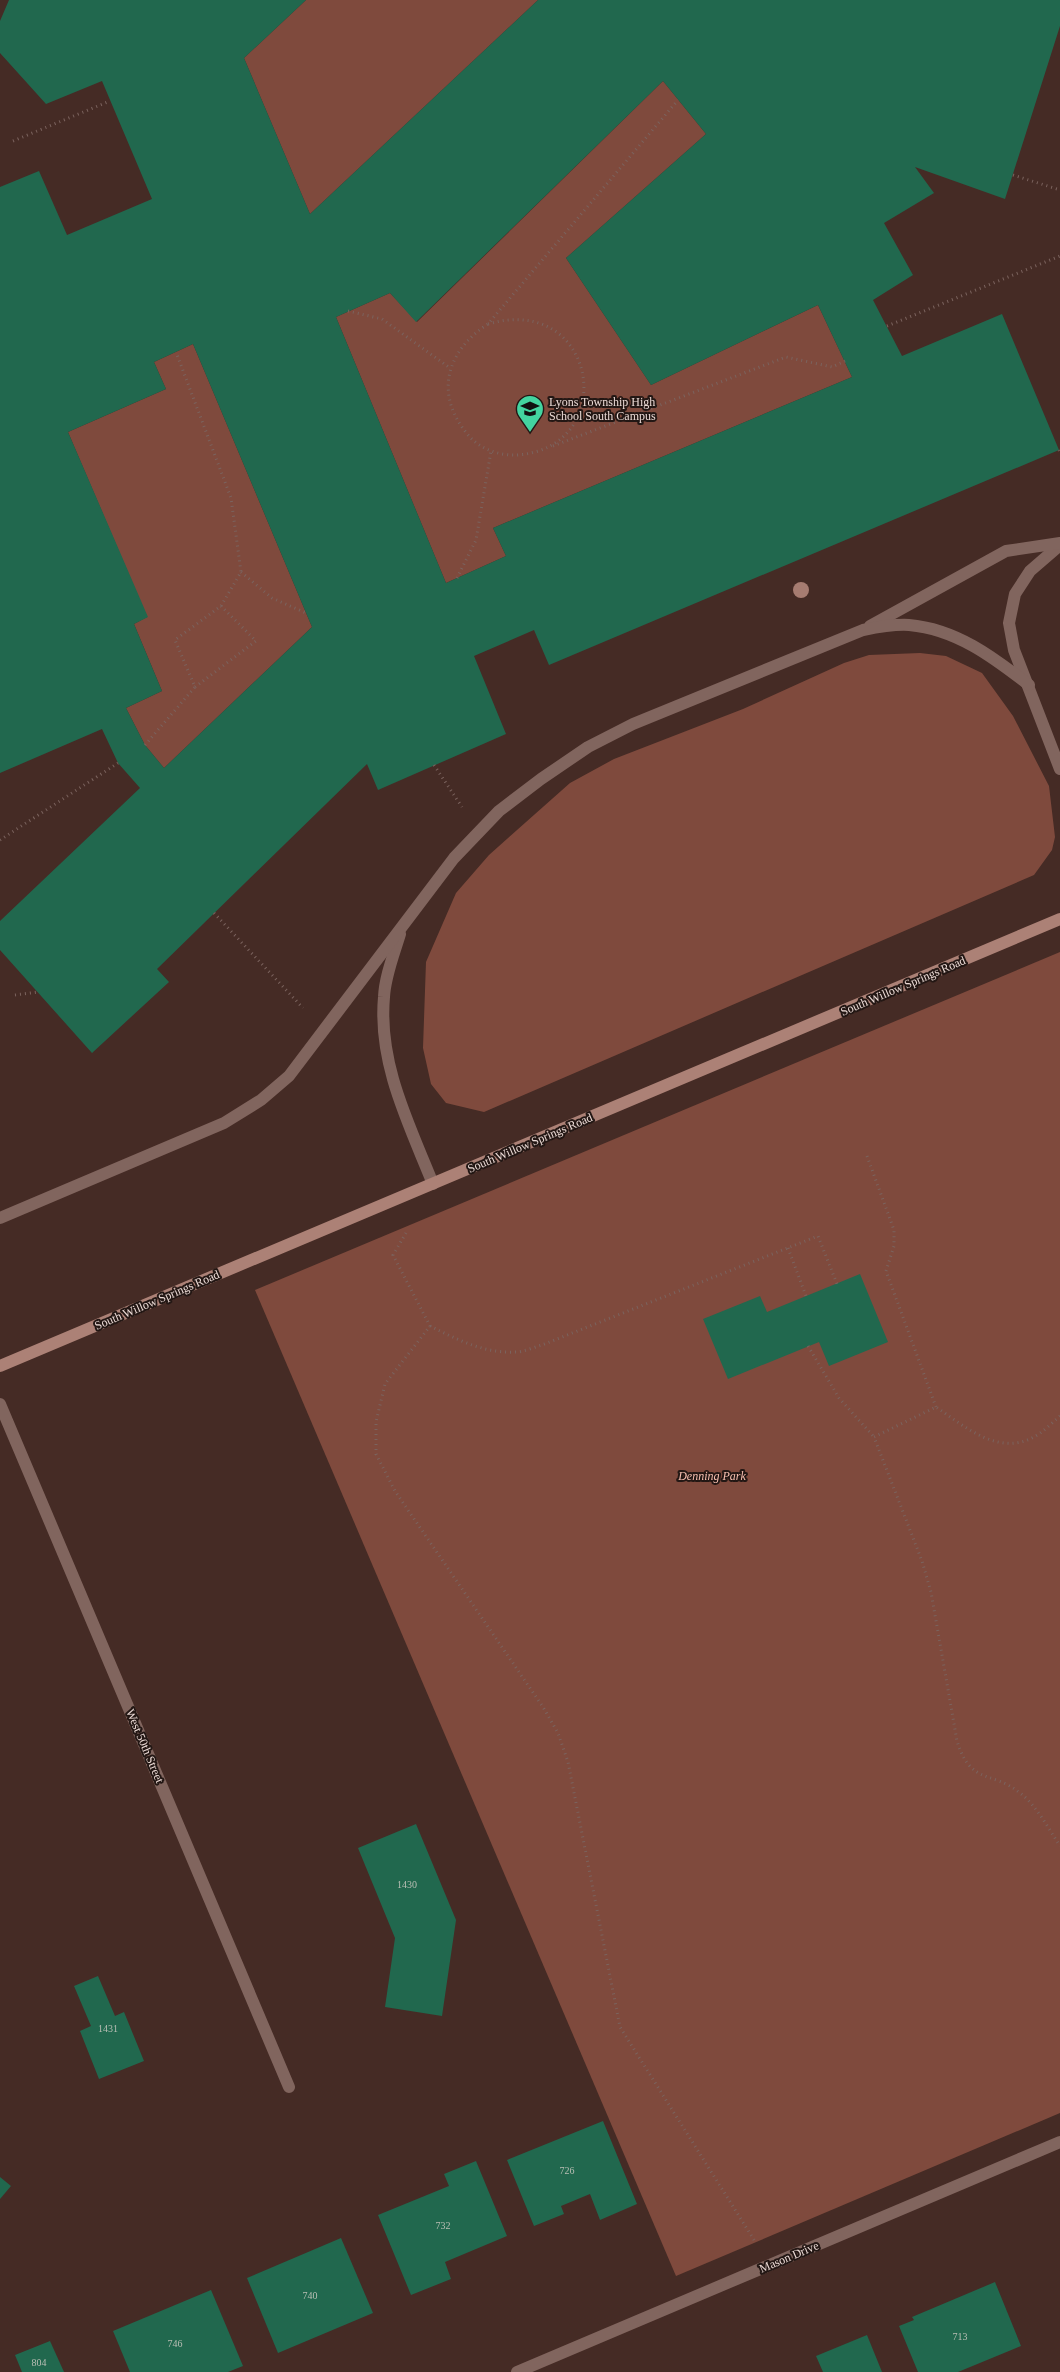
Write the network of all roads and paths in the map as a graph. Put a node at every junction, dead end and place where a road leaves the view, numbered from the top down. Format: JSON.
{"nodes":[{"id":1,"x":678,"y":100,"type":"dead end"},
{"id":2,"x":110,"y":101,"type":"dead end"},
{"id":3,"x":13,"y":141,"type":"dead end"},
{"id":4,"x":1013,"y":175,"type":"dead end"},
{"id":5,"x":1060,"y":190,"type":"edge"},
{"id":6,"x":1060,"y":256,"type":"edge"},
{"id":7,"x":348,"y":311,"type":"dead end"},
{"id":8,"x":488,"y":324,"type":"junction"},
{"id":9,"x":887,"y":326,"type":"dead end"},
{"id":10,"x":176,"y":352,"type":"dead end"},
{"id":11,"x":845,"y":361,"type":"dead end"},
{"id":12,"x":450,"y":368,"type":"junction"},
{"id":13,"x":550,"y":447,"type":"junction"},
{"id":14,"x":491,"y":451,"type":"junction"},
{"id":15,"x":1060,"y":544,"type":"edge"},
{"id":16,"x":240,"y":572,"type":"junction"},
{"id":17,"x":457,"y":578,"type":"dead end"},
{"id":18,"x":221,"y":606,"type":"junction"},
{"id":19,"x":306,"y":613,"type":"dead end"},
{"id":20,"x":863,"y":630,"type":"junction"},
{"id":21,"x":1029,"y":685,"type":"junction"},
{"id":22,"x":194,"y":687,"type":"junction"},
{"id":23,"x":144,"y":744,"type":"dead end"},
{"id":24,"x":118,"y":763,"type":"dead end"},
{"id":25,"x":434,"y":765,"type":"dead end"},
{"id":26,"x":1060,"y":769,"type":"edge"},
{"id":27,"x":462,"y":807,"type":"dead end"},
{"id":28,"x":0,"y":840,"type":"edge"},
{"id":29,"x":214,"y":914,"type":"dead end"},
{"id":30,"x":1060,"y":919,"type":"edge"},
{"id":31,"x":402,"y":927,"type":"junction"},
{"id":32,"x":38,"y":992,"type":"dead end"},
{"id":33,"x":15,"y":995,"type":"dead end"},
{"id":34,"x":303,"y":1008,"type":"dead end"},
{"id":35,"x":867,"y":1156,"type":"dead end"},
{"id":36,"x":432,"y":1184,"type":"junction"},
{"id":37,"x":0,"y":1218,"type":"edge"},
{"id":38,"x":406,"y":1233,"type":"dead end"},
{"id":39,"x":788,"y":1248,"type":"junction"},
{"id":40,"x":837,"y":1284,"type":"dead end"},
{"id":41,"x":806,"y":1296,"type":"dead end"},
{"id":42,"x":430,"y":1326,"type":"junction"},
{"id":43,"x":808,"y":1346,"type":"dead end"},
{"id":44,"x":0,"y":1366,"type":"edge"},
{"id":45,"x":0,"y":1404,"type":"edge"},
{"id":46,"x":936,"y":1407,"type":"junction"},
{"id":47,"x":1060,"y":1416,"type":"edge"},
{"id":48,"x":874,"y":1437,"type":"junction"},
{"id":49,"x":1060,"y":1846,"type":"edge"},
{"id":50,"x":289,"y":2087,"type":"dead end"},
{"id":51,"x":1060,"y":2142,"type":"edge"},
{"id":52,"x":770,"y":2265,"type":"junction"},
{"id":53,"x":517,"y":2372,"type":"edge"}],
"edges":[{"from":1,"to":8,"type":"path"},
{"from":2,"to":3,"type":"path"},
{"from":4,"to":5,"type":"path"},
{"from":6,"to":9,"type":"path"},
{"from":7,"to":12,"type":"path"},
{"from":8,"to":12,"type":"path"},
{"from":8,"to":13,"type":"path"},
{"from":10,"to":16,"type":"path"},
{"from":11,"to":13,"type":"path"},
{"from":12,"to":14,"type":"path"},
{"from":13,"to":14,"type":"path"},
{"from":14,"to":17,"type":"path"},
{"from":15,"to":20,"type":"street"},
{"from":15,"to":21,"type":"street"},
{"from":16,"to":18,"type":"path"},
{"from":16,"to":19,"type":"path"},
{"from":18,"to":22,"type":"path"},
{"from":18,"to":22,"type":"path"},
{"from":20,"to":21,"type":"street"},
{"from":20,"to":31,"type":"street"},
{"from":21,"to":26,"type":"street"},
{"from":22,"to":23,"type":"path"},
{"from":24,"to":28,"type":"path"},
{"from":25,"to":27,"type":"path"},
{"from":29,"to":34,"type":"path"},
{"from":30,"to":36,"type":"street","name":"South Willow Springs Road"},
{"from":31,"to":36,"type":"street"},
{"from":31,"to":37,"type":"street"},
{"from":32,"to":33,"type":"path"},
{"from":35,"to":46,"type":"path"},
{"from":36,"to":44,"type":"street","name":"South Willow Springs Road"},
{"from":38,"to":42,"type":"path"},
{"from":39,"to":40,"type":"path"},
{"from":39,"to":41,"type":"path"},
{"from":39,"to":42,"type":"path"},
{"from":42,"to":52,"type":"path"},
{"from":43,"to":48,"type":"path"},
{"from":45,"to":50,"type":"street","name":"West 50th Street"},
{"from":46,"to":47,"type":"path"},
{"from":46,"to":48,"type":"path"},
{"from":48,"to":49,"type":"path"},
{"from":51,"to":52,"type":"street","name":"Mason Drive"},
{"from":52,"to":53,"type":"street","name":"Mason Drive"}]}
